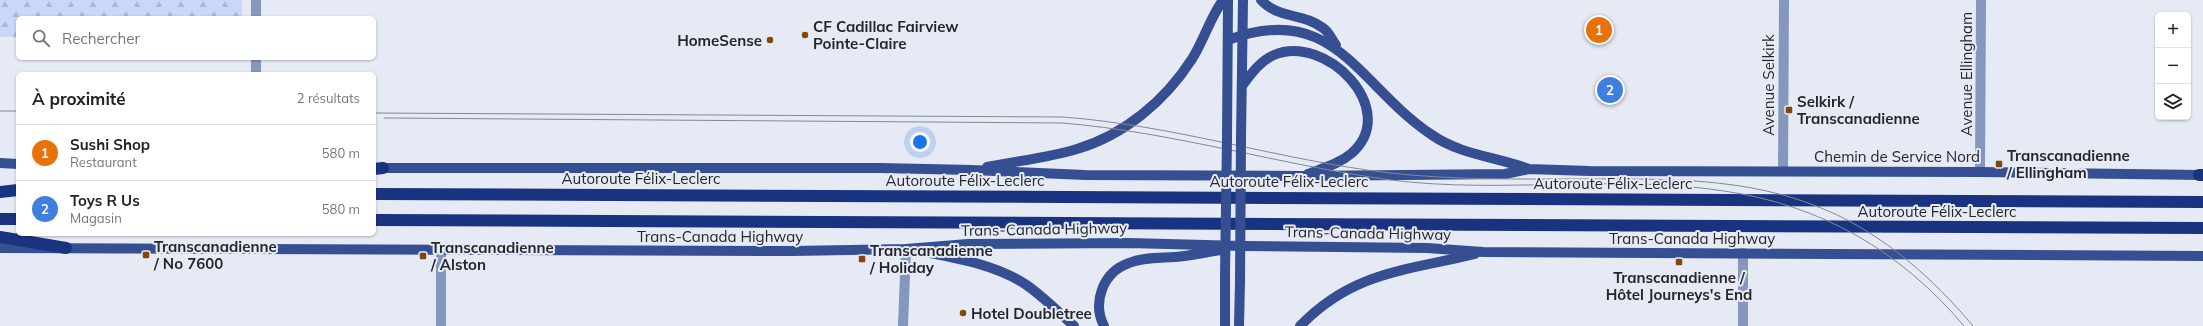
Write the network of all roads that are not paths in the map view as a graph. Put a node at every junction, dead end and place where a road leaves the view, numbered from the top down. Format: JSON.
{"nodes":[{"id":1,"x":256,"y":0,"type":"edge"},
{"id":2,"x":1223,"y":0,"type":"edge"},
{"id":3,"x":1228,"y":0,"type":"edge"},
{"id":4,"x":1243,"y":0,"type":"edge"},
{"id":5,"x":1261,"y":0,"type":"edge"},
{"id":6,"x":1784,"y":0,"type":"edge"},
{"id":7,"x":1981,"y":0,"type":"edge"},
{"id":8,"x":256,"y":16,"type":"edge"},
{"id":9,"x":1242,"y":34,"type":"junction"},
{"id":10,"x":1228,"y":40,"type":"junction"},
{"id":11,"x":1338,"y":49,"type":"junction"},
{"id":12,"x":256,"y":60,"type":"edge"},
{"id":13,"x":256,"y":72,"type":"edge"},
{"id":14,"x":1242,"y":86,"type":"junction"},
{"id":15,"x":0,"y":163,"type":"edge"},
{"id":16,"x":16,"y":164,"type":"edge"},
{"id":17,"x":377,"y":168,"type":"edge"},
{"id":18,"x":1529,"y":169,"type":"junction"},
{"id":19,"x":972,"y":170,"type":"junction"},
{"id":20,"x":1783,"y":171,"type":"junction"},
{"id":21,"x":1980,"y":172,"type":"junction"},
{"id":22,"x":2202,"y":175,"type":"edge"},
{"id":23,"x":1302,"y":176,"type":"junction"},
{"id":24,"x":0,"y":192,"type":"edge"},
{"id":25,"x":16,"y":192,"type":"edge"},
{"id":26,"x":376,"y":194,"type":"edge"},
{"id":27,"x":2203,"y":202,"type":"edge"},
{"id":28,"x":0,"y":219,"type":"edge"},
{"id":29,"x":16,"y":219,"type":"edge"},
{"id":30,"x":376,"y":220,"type":"edge"},
{"id":31,"x":2203,"y":228,"type":"edge"},
{"id":32,"x":0,"y":237,"type":"edge"},
{"id":33,"x":1243,"y":246,"type":"junction"},
{"id":34,"x":0,"y":248,"type":"edge"},
{"id":35,"x":66,"y":248,"type":"junction"},
{"id":36,"x":906,"y":249,"type":"junction"},
{"id":37,"x":441,"y":250,"type":"junction"},
{"id":38,"x":1483,"y":252,"type":"junction"},
{"id":39,"x":1743,"y":253,"type":"junction"},
{"id":40,"x":2203,"y":256,"type":"edge"},
{"id":41,"x":441,"y":326,"type":"edge"},
{"id":42,"x":903,"y":326,"type":"edge"},
{"id":43,"x":1074,"y":326,"type":"edge"},
{"id":44,"x":1104,"y":326,"type":"edge"},
{"id":45,"x":1225,"y":326,"type":"edge"},
{"id":46,"x":1239,"y":326,"type":"edge"},
{"id":47,"x":1300,"y":326,"type":"edge"},
{"id":48,"x":1743,"y":326,"type":"edge"}],
"edges":[{"from":1,"to":8,"type":"street"},
{"from":2,"to":19,"type":"main road"},
{"from":3,"to":10,"type":"main road"},
{"from":4,"to":9,"type":"main road"},
{"from":5,"to":11,"type":"main road"},
{"from":6,"to":20,"type":"street","name":"Avenue Selkirk"},
{"from":7,"to":21,"type":"street","name":"Avenue Ellingham"},
{"from":9,"to":10,"type":"main road"},
{"from":9,"to":11,"type":"main road"},
{"from":9,"to":14,"type":"main road"},
{"from":10,"to":45,"type":"main road","bridge":true},
{"from":11,"to":18,"type":"main road"},
{"from":12,"to":13,"type":"street"},
{"from":14,"to":23,"type":"main road"},
{"from":14,"to":46,"type":"main road","bridge":true},
{"from":15,"to":16,"type":"main road"},
{"from":17,"to":19,"type":"main road"},
{"from":18,"to":20,"type":"main road"},
{"from":18,"to":23,"type":"main road"},
{"from":19,"to":23,"type":"main road"},
{"from":20,"to":21,"type":"main road","name":"Chemin de Service Nord"},
{"from":21,"to":22,"type":"main road","name":"Chemin de Service Nord"},
{"from":24,"to":25,"type":"highway"},
{"from":26,"to":27,"type":"highway","name":"Autoroute Félix-Leclerc"},
{"from":28,"to":29,"type":"highway"},
{"from":30,"to":31,"type":"highway","name":"Autoroute Félix-Leclerc"},
{"from":32,"to":35,"type":"highway"},
{"from":33,"to":36,"type":"main road","name":"Trans-Canada Highway"},
{"from":33,"to":38,"type":"main road","name":"Trans-Canada Highway"},
{"from":33,"to":44,"type":"main road"},
{"from":34,"to":35,"type":"main road","name":"Trans-Canada Highway"},
{"from":35,"to":37,"type":"main road","name":"Trans-Canada Highway"},
{"from":36,"to":37,"type":"main road","name":"Trans-Canada Highway"},
{"from":36,"to":42,"type":"street"},
{"from":36,"to":43,"type":"main road"},
{"from":37,"to":41,"type":"street"},
{"from":38,"to":39,"type":"main road","name":"Trans-Canada Highway"},
{"from":38,"to":47,"type":"main road"},
{"from":39,"to":40,"type":"main road","name":"Trans-Canada Highway"},
{"from":39,"to":48,"type":"street"}]}
